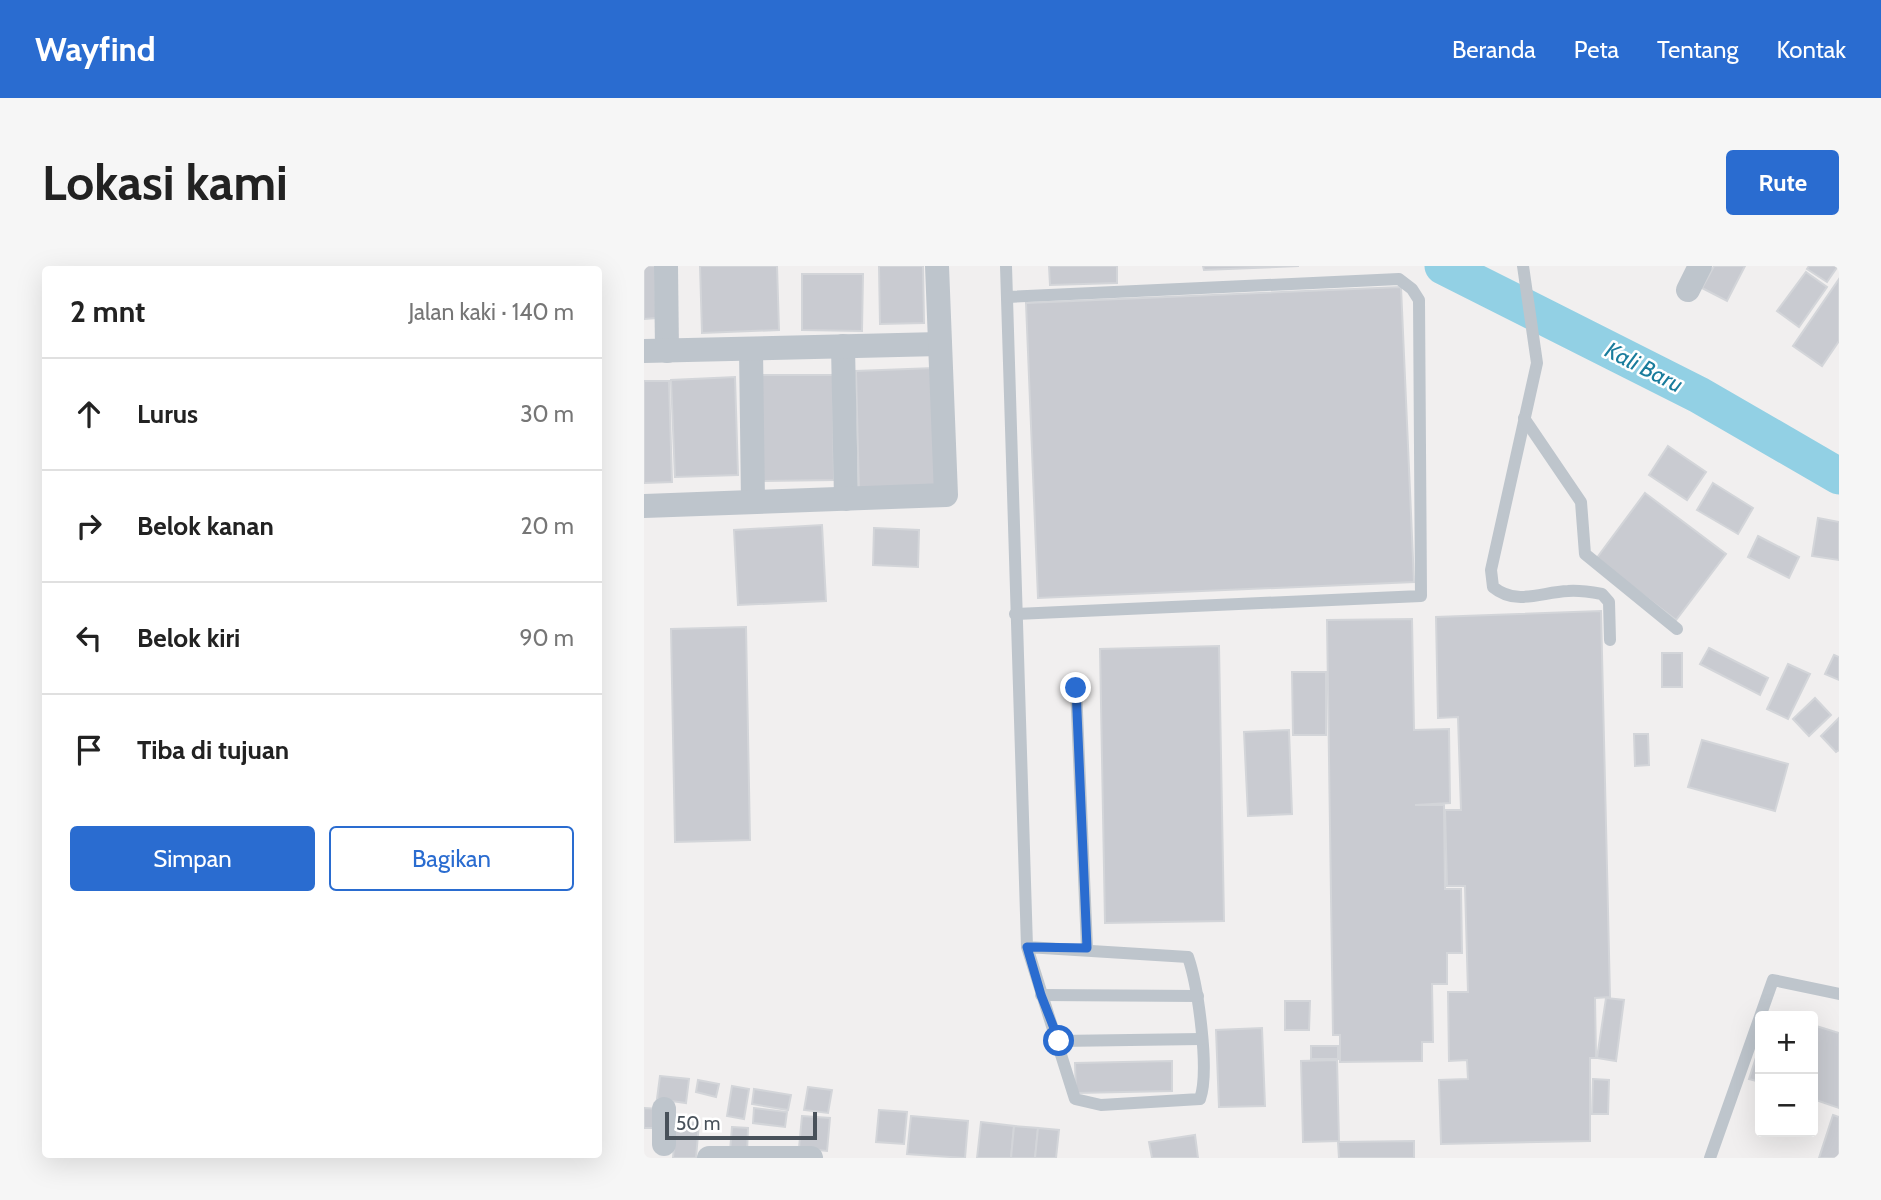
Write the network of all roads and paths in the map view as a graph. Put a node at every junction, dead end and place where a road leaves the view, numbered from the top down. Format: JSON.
{"nodes":[{"id":1,"x":666,"y":266,"type":"edge"},
{"id":2,"x":937,"y":266,"type":"edge"},
{"id":3,"x":1006,"y":266,"type":"edge"},
{"id":4,"x":1523,"y":266,"type":"edge"},
{"id":5,"x":1700,"y":266,"type":"edge"},
{"id":6,"x":1688,"y":290,"type":"dead end"},
{"id":7,"x":1007,"y":297,"type":"junction"},
{"id":8,"x":940,"y":344,"type":"junction"},
{"id":9,"x":843,"y":346,"type":"junction"},
{"id":10,"x":751,"y":349,"type":"junction"},
{"id":11,"x":656,"y":351,"type":"edge"},
{"id":12,"x":1524,"y":418,"type":"junction"},
{"id":13,"x":846,"y":499,"type":"junction"},
{"id":14,"x":753,"y":502,"type":"junction"},
{"id":15,"x":644,"y":506,"type":"edge"},
{"id":16,"x":1014,"y":614,"type":"junction"},
{"id":17,"x":1677,"y":629,"type":"dead end"},
{"id":18,"x":1610,"y":640,"type":"dead end"},
{"id":19,"x":1076,"y":688,"type":"dead end"},
{"id":20,"x":1027,"y":947,"type":"junction"},
{"id":21,"x":1087,"y":948,"type":"junction"},
{"id":22,"x":1839,"y":994,"type":"edge"},
{"id":23,"x":1041,"y":995,"type":"junction"},
{"id":24,"x":1198,"y":996,"type":"junction"},
{"id":25,"x":1201,"y":1039,"type":"junction"},
{"id":26,"x":1059,"y":1041,"type":"junction"},
{"id":27,"x":664,"y":1109,"type":"dead end"},
{"id":28,"x":657,"y":1149,"type":"edge"},
{"id":29,"x":782,"y":1157,"type":"edge"},
{"id":30,"x":709,"y":1158,"type":"edge"},
{"id":31,"x":811,"y":1158,"type":"edge"},
{"id":32,"x":1710,"y":1158,"type":"edge"}],
"edges":[{"from":1,"to":11,"type":"street"},
{"from":2,"to":8,"type":"street"},
{"from":3,"to":7,"type":"lane"},
{"from":4,"to":12,"type":"lane"},
{"from":5,"to":6,"type":"street"},
{"from":7,"to":16,"type":"lane"},
{"from":7,"to":16,"type":"lane"},
{"from":8,"to":9,"type":"street"},
{"from":8,"to":13,"type":"street"},
{"from":9,"to":10,"type":"street"},
{"from":9,"to":13,"type":"street"},
{"from":10,"to":11,"type":"street"},
{"from":10,"to":14,"type":"street"},
{"from":12,"to":17,"type":"lane"},
{"from":12,"to":18,"type":"lane"},
{"from":13,"to":14,"type":"street"},
{"from":14,"to":15,"type":"street"},
{"from":16,"to":20,"type":"lane"},
{"from":19,"to":21,"type":"lane"},
{"from":20,"to":21,"type":"lane"},
{"from":20,"to":23,"type":"lane"},
{"from":21,"to":24,"type":"lane"},
{"from":22,"to":32,"type":"lane"},
{"from":23,"to":24,"type":"lane"},
{"from":23,"to":26,"type":"lane"},
{"from":24,"to":25,"type":"lane"},
{"from":25,"to":26,"type":"lane"},
{"from":25,"to":26,"type":"lane"},
{"from":27,"to":28,"type":"street"},
{"from":29,"to":30,"type":"street"},
{"from":29,"to":31,"type":"street"}]}
